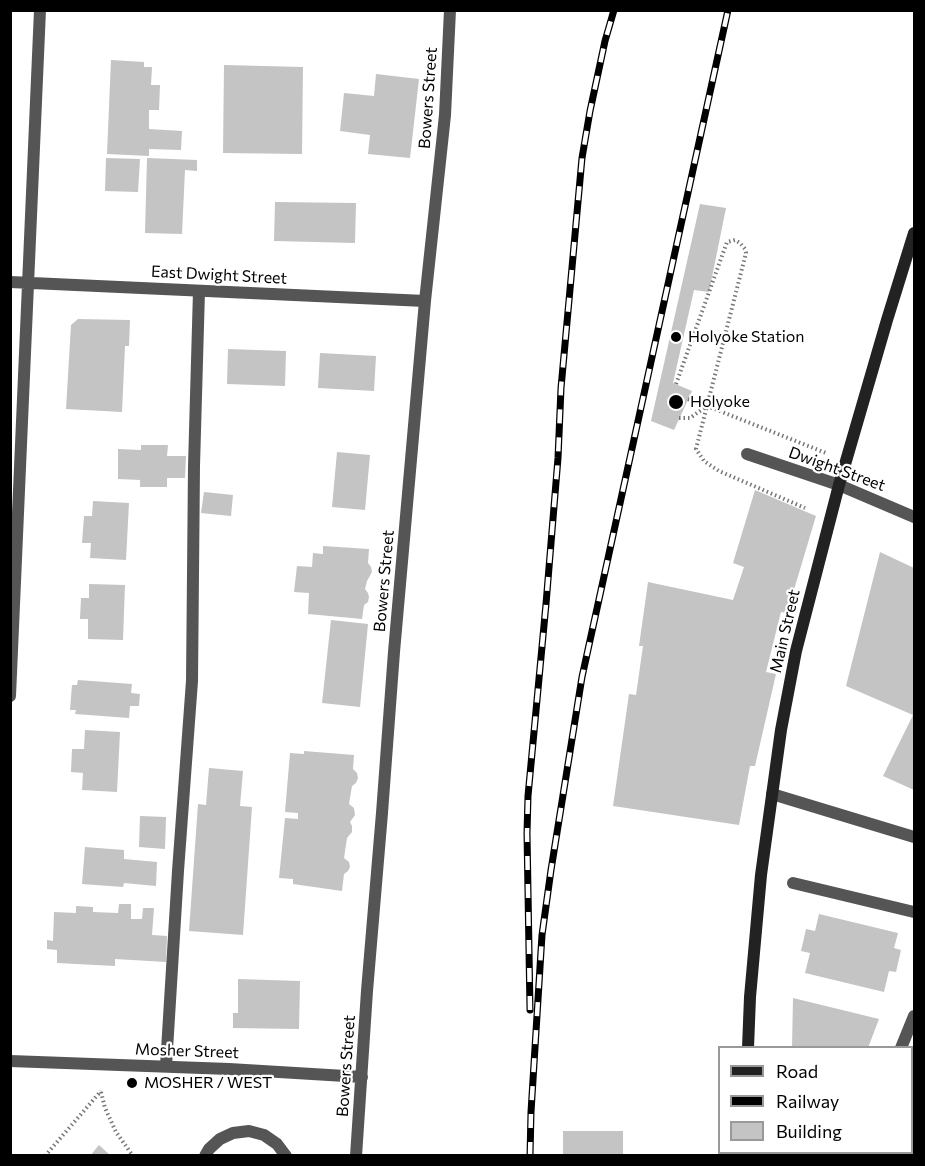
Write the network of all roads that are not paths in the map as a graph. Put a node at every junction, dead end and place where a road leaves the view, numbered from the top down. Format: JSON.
{"nodes":[{"id":1,"x":40,"y":10,"type":"edge"},
{"id":2,"x":450,"y":10,"type":"edge"},
{"id":3,"x":915,"y":233,"type":"edge"},
{"id":4,"x":10,"y":282,"type":"edge"},
{"id":5,"x":29,"y":283,"type":"junction"},
{"id":6,"x":200,"y":291,"type":"junction"},
{"id":7,"x":425,"y":301,"type":"junction"},
{"id":8,"x":747,"y":454,"type":"dead end"},
{"id":9,"x":839,"y":485,"type":"junction"},
{"id":10,"x":915,"y":517,"type":"edge"},
{"id":11,"x":13,"y":558,"type":"edge"},
{"id":12,"x":10,"y":696,"type":"edge"},
{"id":13,"x":772,"y":794,"type":"junction"},
{"id":14,"x":915,"y":837,"type":"edge"},
{"id":15,"x":794,"y":883,"type":"dead end"},
{"id":16,"x":915,"y":912,"type":"edge"},
{"id":17,"x":915,"y":1016,"type":"edge"},
{"id":18,"x":748,"y":1046,"type":"edge"},
{"id":19,"x":901,"y":1046,"type":"edge"},
{"id":20,"x":10,"y":1061,"type":"edge"},
{"id":21,"x":166,"y":1066,"type":"junction"},
{"id":22,"x":362,"y":1077,"type":"junction"},
{"id":23,"x":205,"y":1155,"type":"edge"},
{"id":24,"x":285,"y":1155,"type":"edge"},
{"id":25,"x":356,"y":1155,"type":"edge"}],
"edges":[{"from":1,"to":5,"type":"street"},
{"from":2,"to":7,"type":"street","name":"Bowers Street"},
{"from":3,"to":9,"type":"main road","name":"Main Street"},
{"from":4,"to":5,"type":"street","name":"East Dwight Street"},
{"from":5,"to":6,"type":"street","name":"East Dwight Street"},
{"from":5,"to":11,"type":"street"},
{"from":6,"to":7,"type":"street","name":"East Dwight Street"},
{"from":6,"to":21,"type":"street"},
{"from":7,"to":22,"type":"street","name":"Bowers Street"},
{"from":8,"to":9,"type":"street","name":"Dwight Street"},
{"from":9,"to":10,"type":"street","name":"Dwight Street"},
{"from":9,"to":13,"type":"main road","name":"Main Street"},
{"from":11,"to":12,"type":"street"},
{"from":13,"to":14,"type":"street"},
{"from":13,"to":18,"type":"main road","name":"Main Street"},
{"from":15,"to":16,"type":"street"},
{"from":17,"to":19,"type":"street"},
{"from":20,"to":21,"type":"street","name":"Mosher Street"},
{"from":21,"to":22,"type":"street","name":"Mosher Street"},
{"from":22,"to":25,"type":"street","name":"Bowers Street"},
{"from":23,"to":24,"type":"street"}]}
